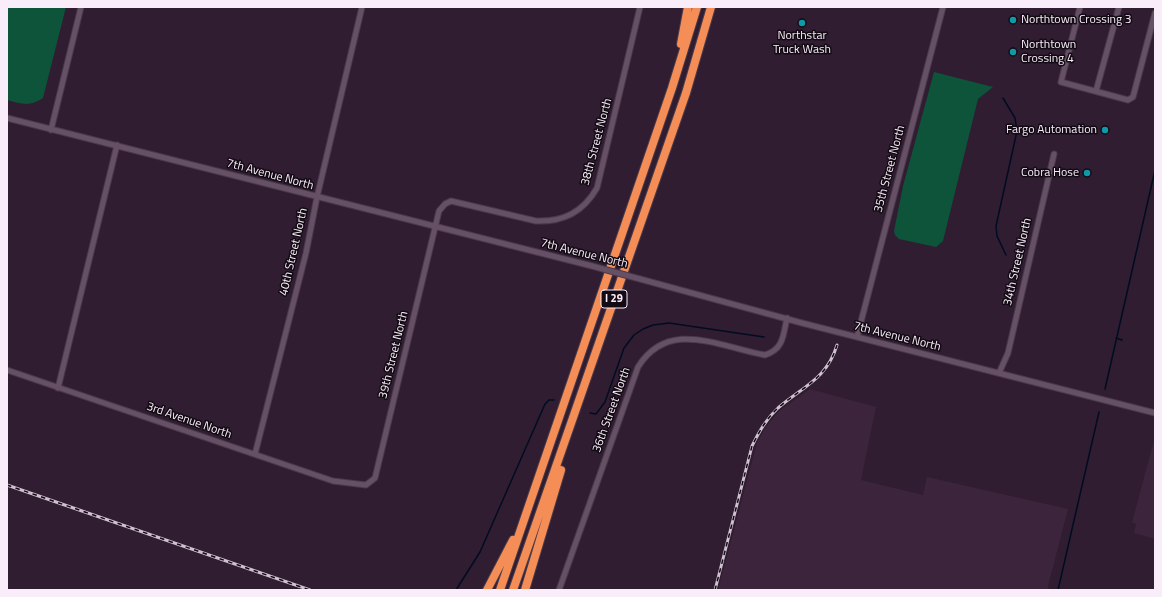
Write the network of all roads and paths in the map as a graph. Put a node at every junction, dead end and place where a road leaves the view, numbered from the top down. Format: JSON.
{"nodes":[{"id":1,"x":81,"y":7,"type":"edge"},
{"id":2,"x":362,"y":7,"type":"edge"},
{"id":3,"x":640,"y":7,"type":"edge"},
{"id":4,"x":688,"y":7,"type":"edge"},
{"id":5,"x":697,"y":7,"type":"edge"},
{"id":6,"x":713,"y":7,"type":"edge"},
{"id":7,"x":943,"y":7,"type":"edge"},
{"id":8,"x":1080,"y":7,"type":"edge"},
{"id":9,"x":1119,"y":7,"type":"edge"},
{"id":10,"x":1155,"y":13,"type":"edge"},
{"id":11,"x":672,"y":88,"type":"junction"},
{"id":12,"x":1096,"y":91,"type":"junction"},
{"id":13,"x":7,"y":118,"type":"edge"},
{"id":14,"x":51,"y":130,"type":"junction"},
{"id":15,"x":117,"y":145,"type":"junction"},
{"id":16,"x":1054,"y":154,"type":"dead end"},
{"id":17,"x":317,"y":197,"type":"junction"},
{"id":18,"x":434,"y":226,"type":"junction"},
{"id":19,"x":787,"y":318,"type":"junction"},
{"id":20,"x":857,"y":337,"type":"junction"},
{"id":21,"x":7,"y":370,"type":"edge"},
{"id":22,"x":999,"y":373,"type":"junction"},
{"id":23,"x":58,"y":388,"type":"junction"},
{"id":24,"x":582,"y":392,"type":"junction"},
{"id":25,"x":1155,"y":413,"type":"edge"},
{"id":26,"x":255,"y":454,"type":"junction"},
{"id":27,"x":366,"y":486,"type":"joint"},
{"id":28,"x":526,"y":514,"type":"junction"},
{"id":29,"x":487,"y":590,"type":"edge"},
{"id":30,"x":500,"y":590,"type":"edge"},
{"id":31,"x":513,"y":590,"type":"edge"},
{"id":32,"x":525,"y":590,"type":"edge"},
{"id":33,"x":559,"y":590,"type":"edge"}],
"edges":[{"from":1,"to":14,"type":"street"},
{"from":2,"to":17,"type":"street","name":"40th Street North"},
{"from":3,"to":18,"type":"street","name":"38th Street North"},
{"from":4,"to":11,"type":"highway"},
{"from":5,"to":11,"type":"highway","number":"I 29"},
{"from":6,"to":24,"type":"highway","number":"I 29"},
{"from":7,"to":20,"type":"street","name":"35th Street North"},
{"from":8,"to":12,"type":"street"},
{"from":9,"to":12,"type":"street"},
{"from":10,"to":12,"type":"street"},
{"from":11,"to":28,"type":"highway","number":"I 29"},
{"from":13,"to":14,"type":"street","name":"7th Avenue North"},
{"from":14,"to":15,"type":"street","name":"7th Avenue North"},
{"from":15,"to":17,"type":"street","name":"7th Avenue North"},
{"from":15,"to":23,"type":"street"},
{"from":16,"to":22,"type":"street","name":"34th Street North"},
{"from":17,"to":18,"type":"street","name":"7th Avenue North"},
{"from":17,"to":26,"type":"street","name":"40th Street North"},
{"from":18,"to":19,"type":"street","name":"7th Avenue North","bridge":true},
{"from":18,"to":27,"type":"street","name":"39th Street North"},
{"from":19,"to":20,"type":"street","name":"7th Avenue North"},
{"from":19,"to":33,"type":"street","name":"36th Street North"},
{"from":20,"to":22,"type":"street","name":"7th Avenue North"},
{"from":21,"to":23,"type":"street","name":"3rd Avenue North"},
{"from":22,"to":25,"type":"street","name":"7th Avenue North"},
{"from":23,"to":26,"type":"street","name":"3rd Avenue North"},
{"from":24,"to":31,"type":"highway","number":"I 29"},
{"from":24,"to":32,"type":"highway"},
{"from":26,"to":27,"type":"street","name":"3rd Avenue North"},
{"from":28,"to":29,"type":"highway"},
{"from":28,"to":30,"type":"highway","number":"I 29"}]}
